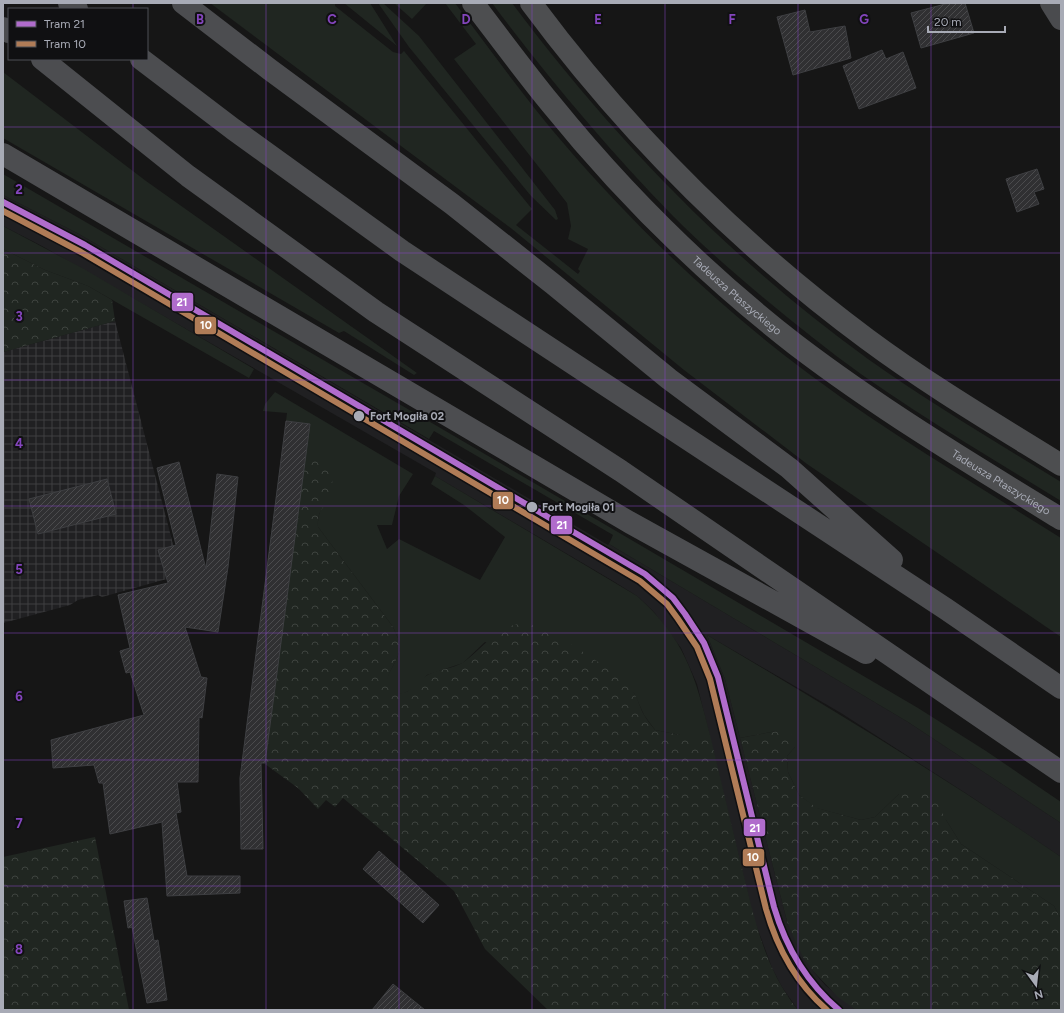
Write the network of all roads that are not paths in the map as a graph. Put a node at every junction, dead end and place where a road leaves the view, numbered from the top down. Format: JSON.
{"nodes":[{"id":1,"x":183,"y":3,"type":"edge"},
{"id":2,"x":473,"y":3,"type":"edge"},
{"id":3,"x":531,"y":3,"type":"edge"},
{"id":4,"x":1051,"y":3,"type":"edge"},
{"id":5,"x":1061,"y":19,"type":"edge"},
{"id":6,"x":43,"y":60,"type":"edge"},
{"id":7,"x":142,"y":60,"type":"edge"},
{"id":8,"x":3,"y":154,"type":"edge"},
{"id":9,"x":1061,"y":465,"type":"edge"},
{"id":10,"x":1061,"y":519,"type":"edge"},
{"id":11,"x":946,"y":609,"type":"junction"},
{"id":12,"x":1061,"y":688,"type":"edge"},
{"id":13,"x":969,"y":709,"type":"junction"},
{"id":14,"x":1061,"y":772,"type":"edge"}],
"edges":[{"from":1,"to":11,"type":"highway"},
{"from":2,"to":10,"type":"main road","name":"Tadeusza Ptaszyckiego"},
{"from":3,"to":9,"type":"main road"},
{"from":4,"to":5,"type":"street"},
{"from":6,"to":13,"type":"highway"},
{"from":7,"to":11,"type":"highway"},
{"from":8,"to":13,"type":"highway"},
{"from":11,"to":12,"type":"highway"},
{"from":13,"to":14,"type":"highway"}]}
